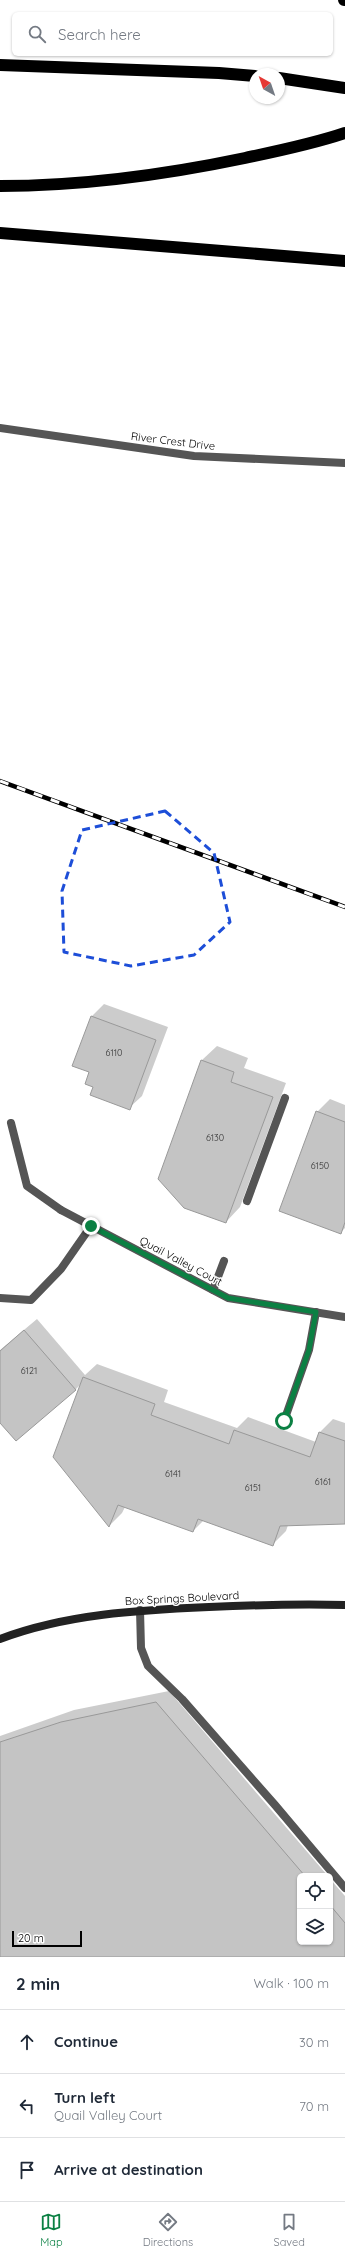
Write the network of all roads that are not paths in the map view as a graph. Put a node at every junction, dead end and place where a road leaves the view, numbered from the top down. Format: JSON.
{"nodes":[{"id":1,"x":0,"y":65,"type":"edge"},
{"id":2,"x":249,"y":76,"type":"edge"},
{"id":3,"x":285,"y":79,"type":"edge"},
{"id":4,"x":345,"y":88,"type":"edge"},
{"id":5,"x":345,"y":132,"type":"edge"},
{"id":6,"x":0,"y":186,"type":"edge"},
{"id":7,"x":0,"y":233,"type":"edge"},
{"id":8,"x":345,"y":261,"type":"edge"},
{"id":9,"x":0,"y":428,"type":"edge"},
{"id":10,"x":345,"y":463,"type":"edge"},
{"id":11,"x":285,"y":1098,"type":"dead end"},
{"id":12,"x":11,"y":1123,"type":"dead end"},
{"id":13,"x":247,"y":1202,"type":"dead end"},
{"id":14,"x":91,"y":1226,"type":"junction"},
{"id":15,"x":224,"y":1261,"type":"dead end"},
{"id":16,"x":213,"y":1290,"type":"junction"},
{"id":17,"x":0,"y":1298,"type":"edge"},
{"id":18,"x":316,"y":1312,"type":"junction"},
{"id":19,"x":345,"y":1315,"type":"edge"},
{"id":20,"x":284,"y":1421,"type":"dead end"},
{"id":21,"x":345,"y":1605,"type":"edge"},
{"id":22,"x":140,"y":1610,"type":"junction"},
{"id":23,"x":0,"y":1639,"type":"edge"},
{"id":24,"x":345,"y":1888,"type":"edge"}],
"edges":[{"from":1,"to":2,"type":"highway"},
{"from":3,"to":4,"type":"highway"},
{"from":5,"to":6,"type":"highway"},
{"from":7,"to":8,"type":"highway"},
{"from":9,"to":10,"type":"street","name":"River Crest Drive"},
{"from":11,"to":13,"type":"street"},
{"from":12,"to":14,"type":"street","name":"Quail Valley Court"},
{"from":14,"to":16,"type":"street","name":"Quail Valley Court"},
{"from":14,"to":17,"type":"street"},
{"from":15,"to":16,"type":"street"},
{"from":16,"to":18,"type":"street","name":"Quail Valley Court"},
{"from":18,"to":19,"type":"street","name":"Quail Valley Court"},
{"from":18,"to":20,"type":"street"},
{"from":21,"to":22,"type":"street","name":"Box Springs Boulevard"},
{"from":22,"to":23,"type":"street","name":"Box Springs Boulevard"},
{"from":22,"to":24,"type":"street"}]}
